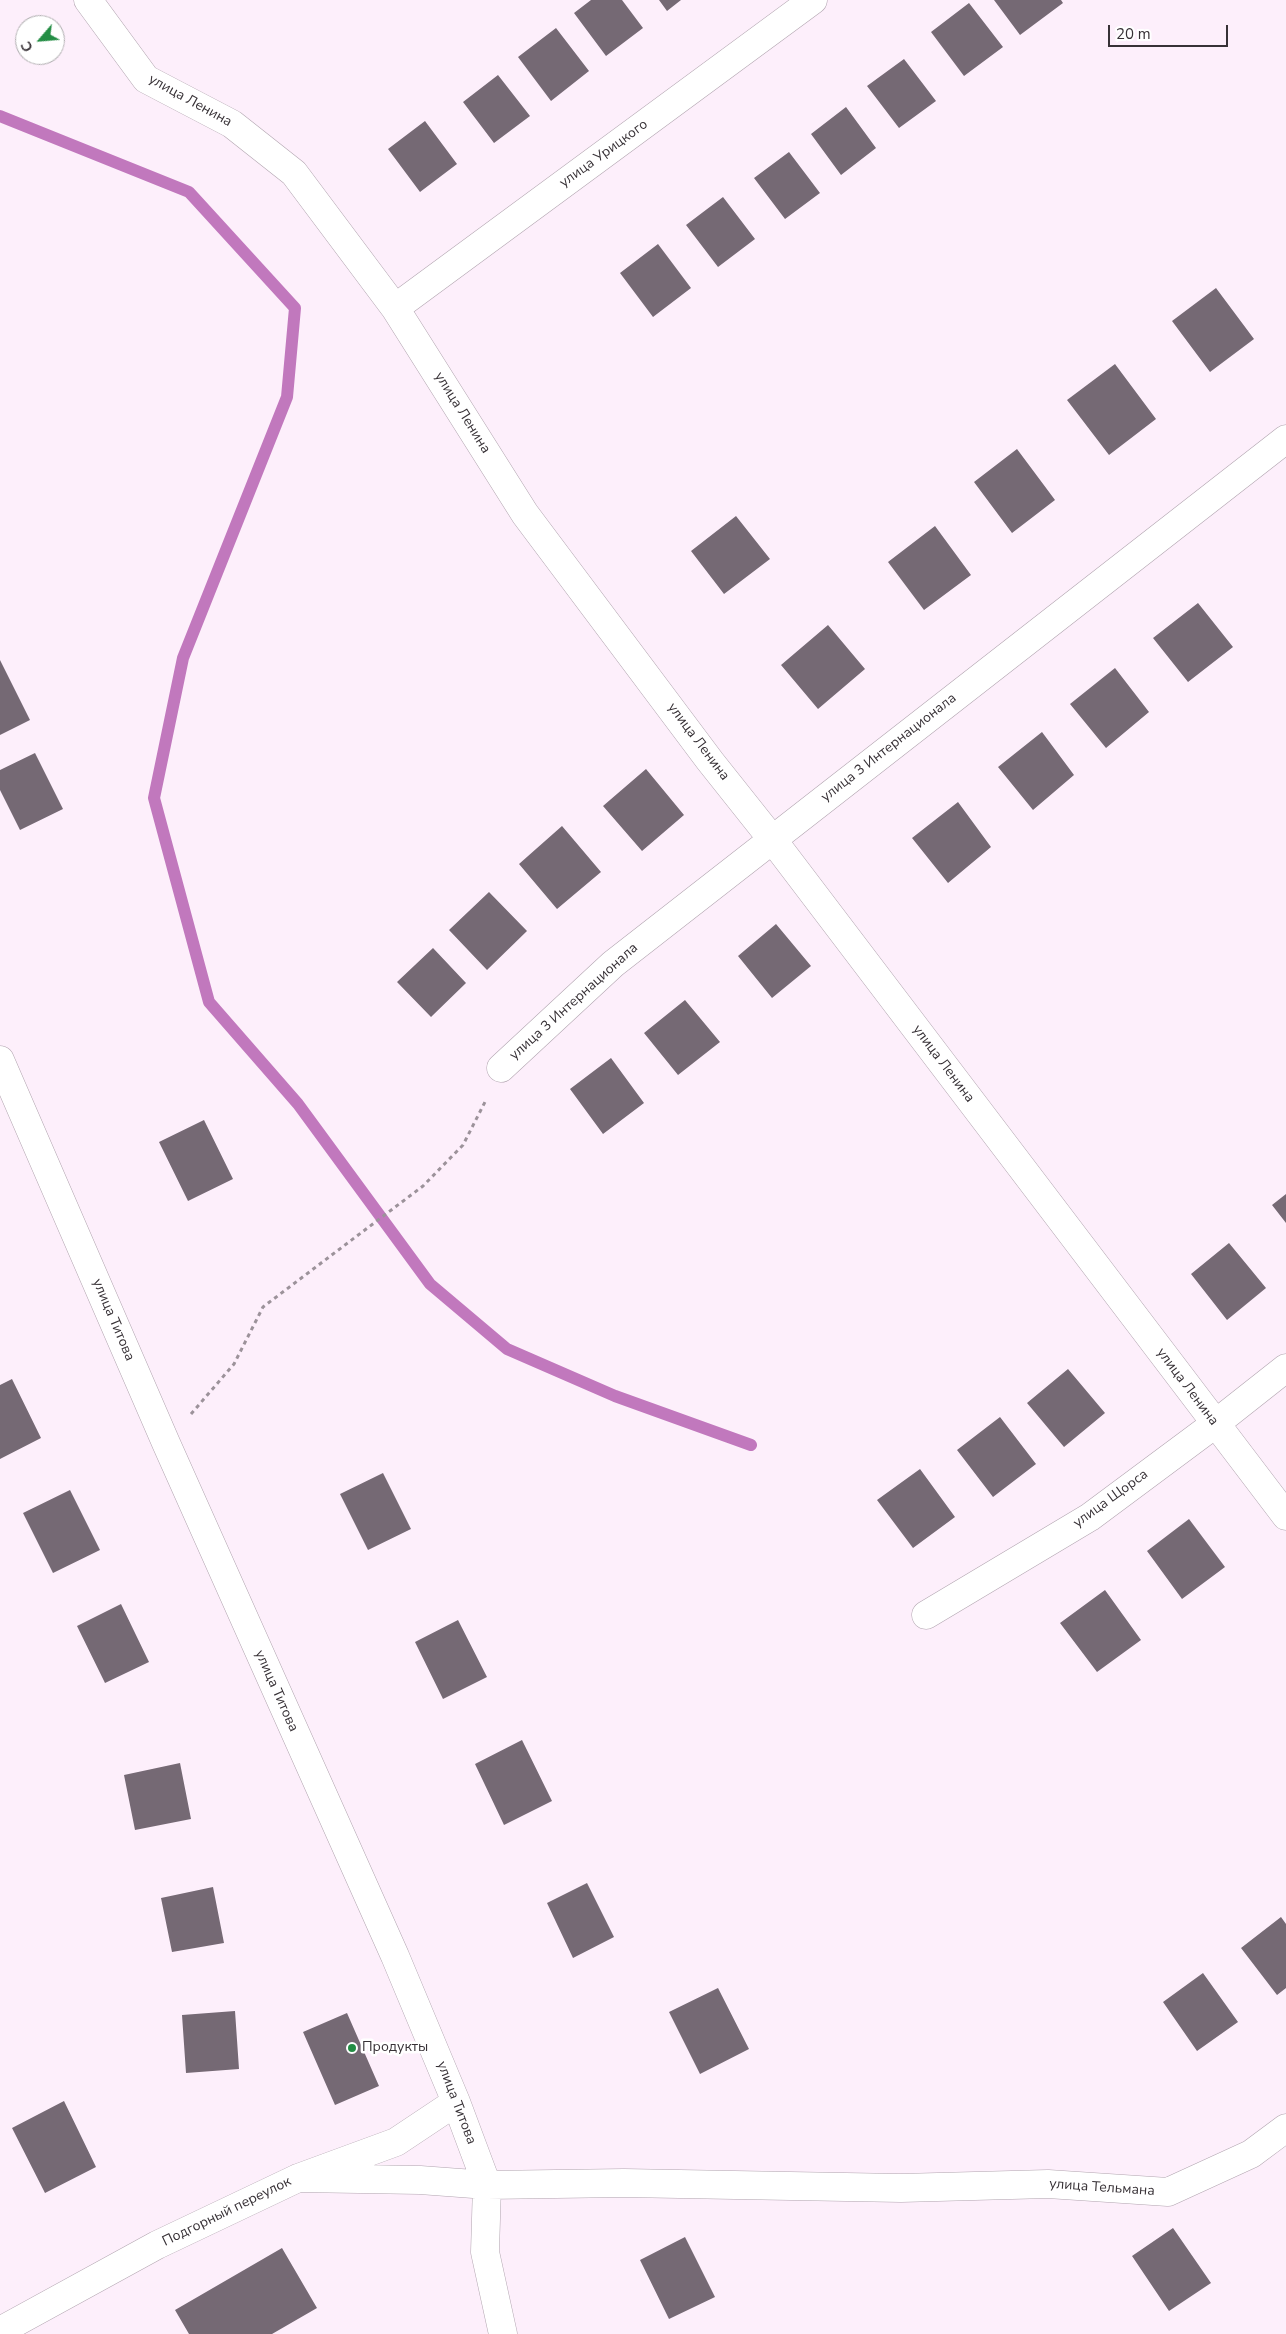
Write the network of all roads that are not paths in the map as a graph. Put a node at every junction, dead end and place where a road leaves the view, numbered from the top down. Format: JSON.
{"nodes":[{"id":1,"x":88,"y":0,"type":"edge"},
{"id":2,"x":813,"y":0,"type":"edge"},
{"id":3,"x":395,"y":308,"type":"junction"},
{"id":4,"x":1286,"y":439,"type":"edge"},
{"id":5,"x":772,"y":839,"type":"junction"},
{"id":6,"x":0,"y":1060,"type":"edge"},
{"id":7,"x":501,"y":1068,"type":"road end"},
{"id":8,"x":1286,"y":1368,"type":"edge"},
{"id":9,"x":1215,"y":1424,"type":"junction"},
{"id":10,"x":1286,"y":1516,"type":"edge"},
{"id":11,"x":926,"y":1615,"type":"dead end"},
{"id":12,"x":456,"y":2102,"type":"junction"},
{"id":13,"x":1286,"y":2128,"type":"edge"},
{"id":14,"x":298,"y":2178,"type":"junction"},
{"id":15,"x":487,"y":2185,"type":"junction"},
{"id":16,"x":0,"y":2331,"type":"edge"},
{"id":17,"x":503,"y":2334,"type":"edge"}],
"edges":[{"from":1,"to":3,"type":"street","name":"улица Ленина"},
{"from":2,"to":3,"type":"street","name":"улица Урицкого"},
{"from":3,"to":5,"type":"street","name":"улица Ленина"},
{"from":4,"to":5,"type":"street","name":"улица 3 Интернационала"},
{"from":5,"to":7,"type":"street","name":"улица 3 Интернационала"},
{"from":5,"to":9,"type":"street","name":"улица Ленина"},
{"from":6,"to":12,"type":"street","name":"улица Титова"},
{"from":8,"to":9,"type":"street","name":"улица Щорса"},
{"from":9,"to":10,"type":"street","name":"улица Ленина"},
{"from":9,"to":11,"type":"street","name":"улица Щорса"},
{"from":12,"to":14,"type":"street","name":"Подгорный переулок"},
{"from":12,"to":15,"type":"street","name":"улица Титова"},
{"from":13,"to":15,"type":"street","name":"улица Тельмана"},
{"from":14,"to":15,"type":"street","name":"улица Тельмана"},
{"from":14,"to":16,"type":"street","name":"Подгорный переулок"},
{"from":15,"to":17,"type":"street","name":"улица Титова"}]}
